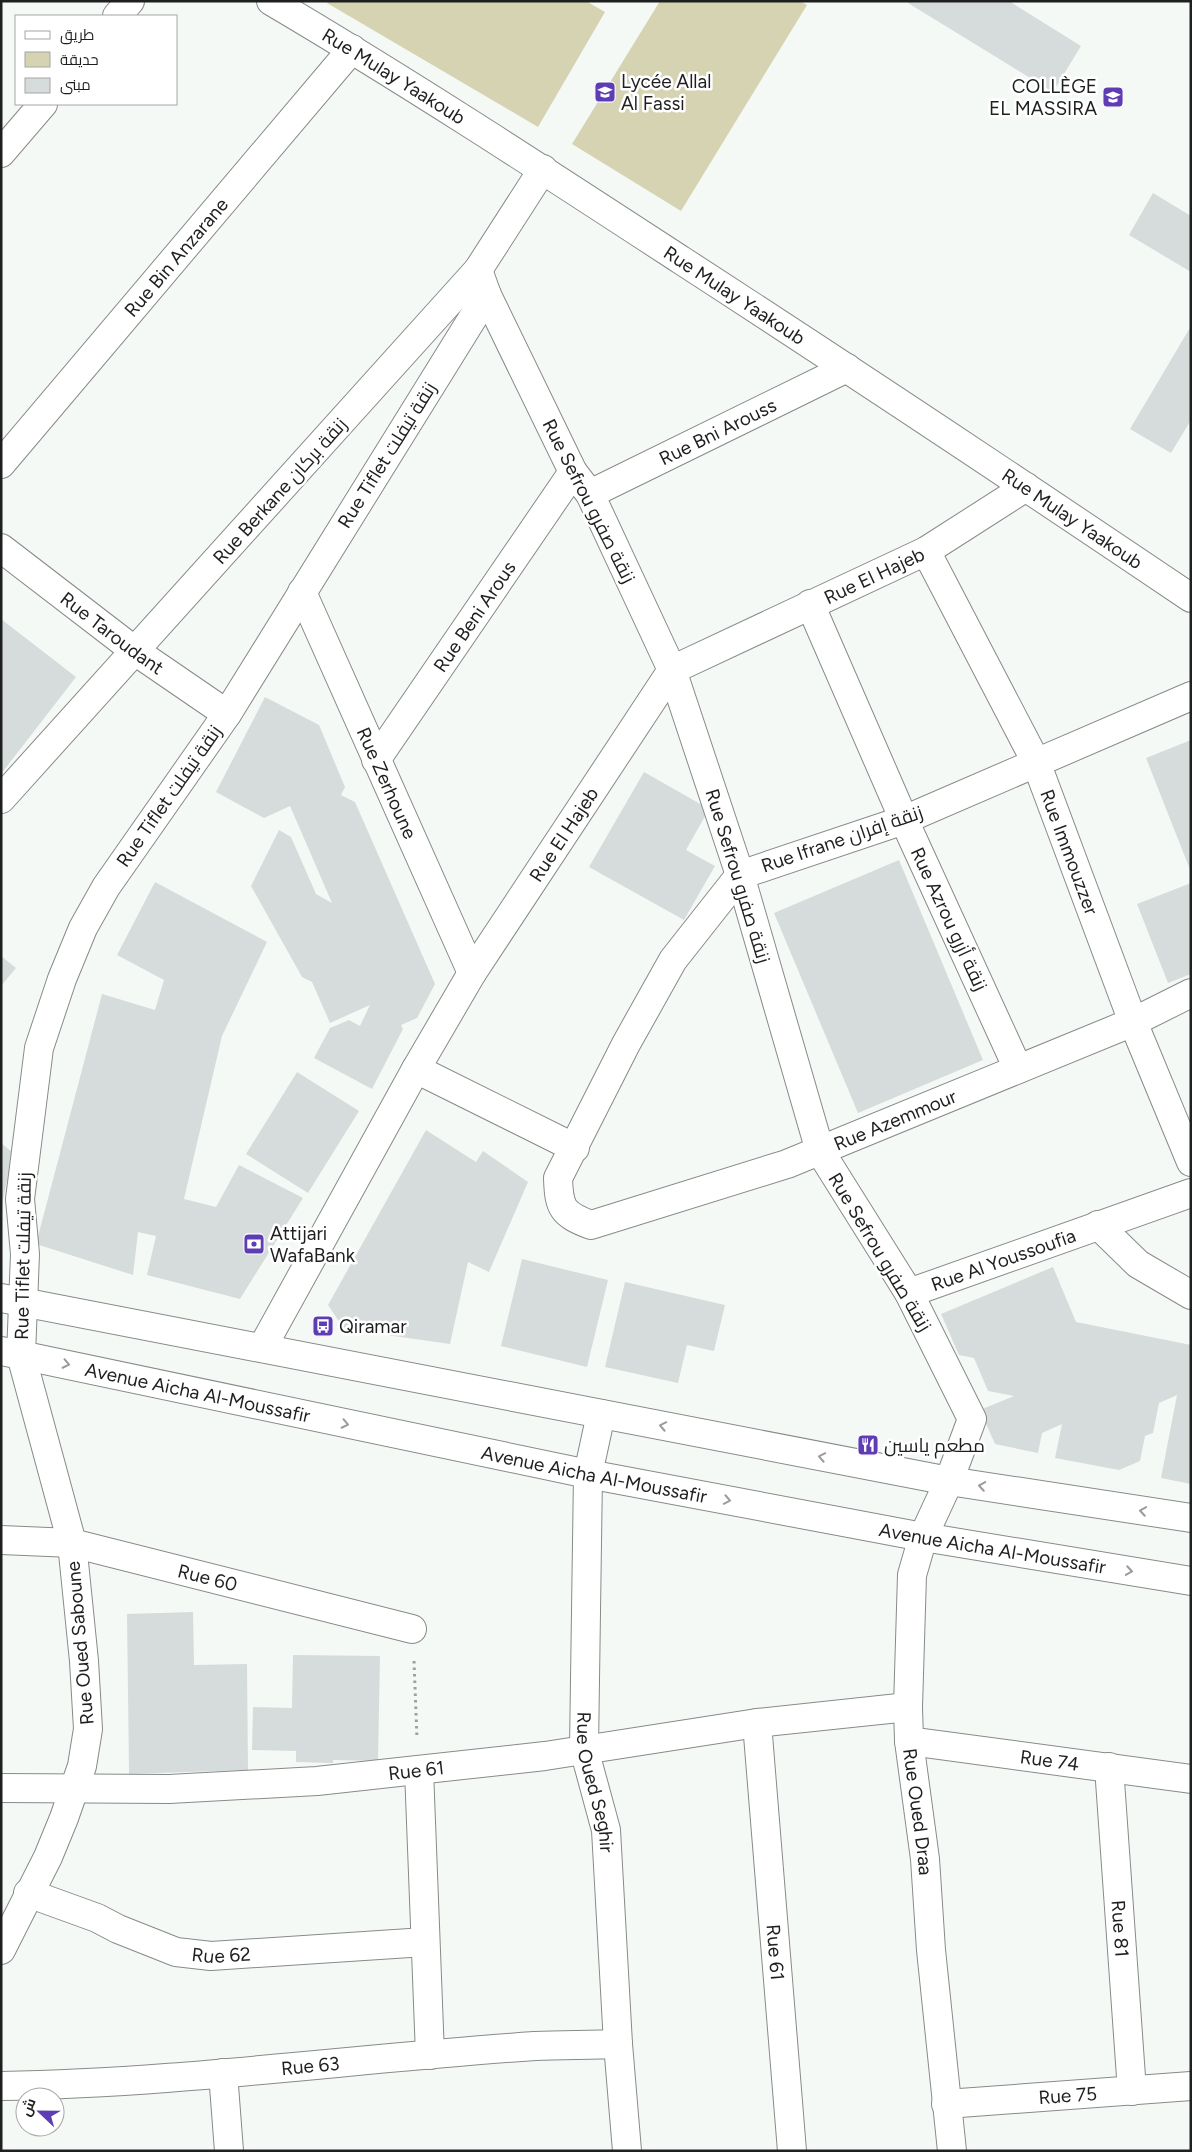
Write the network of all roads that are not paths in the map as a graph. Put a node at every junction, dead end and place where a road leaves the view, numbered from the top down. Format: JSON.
{"nodes":[{"id":1,"x":130,"y":1,"type":"edge"},
{"id":2,"x":271,"y":1,"type":"edge"},
{"id":3,"x":118,"y":15,"type":"edge"},
{"id":4,"x":352,"y":49,"type":"junction"},
{"id":5,"x":42,"y":105,"type":"edge"},
{"id":6,"x":1,"y":153,"type":"edge"},
{"id":7,"x":543,"y":170,"type":"junction"},
{"id":8,"x":483,"y":283,"type":"junction"},
{"id":9,"x":847,"y":368,"type":"junction"},
{"id":10,"x":1,"y":464,"type":"edge"},
{"id":11,"x":572,"y":472,"type":"junction"},
{"id":12,"x":1026,"y":487,"type":"junction"},
{"id":13,"x":590,"y":494,"type":"junction"},
{"id":14,"x":1,"y":548,"type":"edge"},
{"id":15,"x":926,"y":551,"type":"junction"},
{"id":16,"x":302,"y":592,"type":"junction"},
{"id":17,"x":1191,"y":598,"type":"edge"},
{"id":18,"x":810,"y":604,"type":"junction"},
{"id":19,"x":136,"y":651,"type":"junction"},
{"id":20,"x":672,"y":670,"type":"junction"},
{"id":21,"x":1191,"y":696,"type":"edge"},
{"id":22,"x":227,"y":714,"type":"junction"},
{"id":23,"x":376,"y":760,"type":"junction"},
{"id":24,"x":1036,"y":762,"type":"junction"},
{"id":25,"x":1,"y":799,"type":"edge"},
{"id":26,"x":904,"y":820,"type":"junction"},
{"id":27,"x":740,"y":875,"type":"junction"},
{"id":28,"x":472,"y":973,"type":"junction"},
{"id":29,"x":1191,"y":994,"type":"edge"},
{"id":30,"x":1133,"y":1022,"type":"junction"},
{"id":31,"x":416,"y":1069,"type":"junction"},
{"id":32,"x":1018,"y":1069,"type":"junction"},
{"id":33,"x":575,"y":1148,"type":"junction"},
{"id":34,"x":820,"y":1151,"type":"junction"},
{"id":35,"x":1191,"y":1162,"type":"edge"},
{"id":36,"x":1191,"y":1193,"type":"edge"},
{"id":37,"x":591,"y":1225,"type":"joint"},
{"id":38,"x":1098,"y":1225,"type":"junction"},
{"id":39,"x":909,"y":1293,"type":"junction"},
{"id":40,"x":1191,"y":1295,"type":"edge"},
{"id":41,"x":13,"y":1300,"type":"edge"},
{"id":42,"x":262,"y":1348,"type":"junction"},
{"id":43,"x":11,"y":1353,"type":"edge"},
{"id":44,"x":601,"y":1414,"type":"junction"},
{"id":45,"x":588,"y":1474,"type":"junction"},
{"id":46,"x":950,"y":1481,"type":"junction"},
{"id":47,"x":1191,"y":1518,"type":"edge"},
{"id":48,"x":923,"y":1537,"type":"junction"},
{"id":49,"x":1,"y":1540,"type":"edge"},
{"id":50,"x":72,"y":1543,"type":"junction"},
{"id":51,"x":1191,"y":1581,"type":"edge"},
{"id":52,"x":412,"y":1629,"type":"road end"},
{"id":53,"x":908,"y":1707,"type":"junction"},
{"id":54,"x":757,"y":1724,"type":"junction"},
{"id":55,"x":909,"y":1742,"type":"junction"},
{"id":56,"x":584,"y":1749,"type":"junction"},
{"id":57,"x":1109,"y":1767,"type":"junction"},
{"id":58,"x":419,"y":1770,"type":"junction"},
{"id":59,"x":1191,"y":1779,"type":"edge"},
{"id":60,"x":1,"y":1788,"type":"edge"},
{"id":61,"x":74,"y":1790,"type":"junction"},
{"id":62,"x":28,"y":1893,"type":"junction"},
{"id":63,"x":425,"y":1942,"type":"junction"},
{"id":64,"x":2,"y":1947,"type":"edge"},
{"id":65,"x":618,"y":2044,"type":"junction"},
{"id":66,"x":430,"y":2055,"type":"junction"},
{"id":67,"x":223,"y":2073,"type":"junction"},
{"id":68,"x":1,"y":2086,"type":"edge"},
{"id":69,"x":1191,"y":2086,"type":"edge"},
{"id":70,"x":1132,"y":2091,"type":"junction"},
{"id":71,"x":946,"y":2104,"type":"junction"},
{"id":72,"x":229,"y":2151,"type":"edge"},
{"id":73,"x":627,"y":2151,"type":"edge"},
{"id":74,"x":792,"y":2151,"type":"edge"},
{"id":75,"x":952,"y":2151,"type":"edge"}],
"edges":[{"from":1,"to":3,"type":"street"},
{"from":2,"to":4,"type":"street","name":"Rue Mulay Yaakoub"},
{"from":4,"to":7,"type":"street","name":"Rue Mulay Yaakoub"},
{"from":4,"to":10,"type":"street","name":"Rue Bin Anzarane"},
{"from":5,"to":6,"type":"street"},
{"from":7,"to":8,"type":"street","name":"Rue Berkane زنقة بركان"},
{"from":7,"to":9,"type":"street","name":"Rue Mulay Yaakoub"},
{"from":8,"to":11,"type":"street","name":"Rue Sefrou زنقة صفرو"},
{"from":8,"to":16,"type":"street","name":"Rue Tiflet زنقة تيفلت"},
{"from":8,"to":19,"type":"street","name":"Rue Berkane زنقة بركان"},
{"from":9,"to":12,"type":"street","name":"Rue Mulay Yaakoub"},
{"from":9,"to":13,"type":"street","name":"Rue Bni Arouss"},
{"from":11,"to":13,"type":"street","name":"Rue Sefrou زنقة صفرو"},
{"from":11,"to":23,"type":"street","name":"Rue Beni Arous"},
{"from":12,"to":15,"type":"street","name":"Rue El Hajeb"},
{"from":12,"to":17,"type":"street","name":"Rue Mulay Yaakoub"},
{"from":13,"to":20,"type":"street","name":"Rue Sefrou زنقة صفرو"},
{"from":14,"to":19,"type":"street","name":"Rue Taroudant"},
{"from":15,"to":18,"type":"street","name":"Rue El Hajeb"},
{"from":15,"to":24,"type":"street","name":"Rue Immouzzer"},
{"from":16,"to":22,"type":"street","name":"Rue Tiflet زنقة تيفلت"},
{"from":16,"to":23,"type":"street","name":"Rue Zerhoune"},
{"from":18,"to":20,"type":"street","name":"Rue El Hajeb"},
{"from":18,"to":26,"type":"street","name":"Rue Azrou زنقة أزرو"},
{"from":19,"to":22,"type":"street","name":"Rue Taroudant"},
{"from":19,"to":25,"type":"street","name":"Rue Berkane زنقة بركان"},
{"from":20,"to":27,"type":"street","name":"Rue Sefrou زنقة صفرو"},
{"from":20,"to":28,"type":"street","name":"Rue El Hajeb"},
{"from":21,"to":24,"type":"street","name":"Rue Ifrane زنقة إفران"},
{"from":22,"to":41,"type":"street","name":"Rue Tiflet زنقة تيفلت"},
{"from":23,"to":28,"type":"street","name":"Rue Zerhoune"},
{"from":24,"to":26,"type":"street","name":"Rue Ifrane زنقة إفران"},
{"from":24,"to":30,"type":"street","name":"Rue Immouzzer"},
{"from":26,"to":27,"type":"street","name":"Rue Ifrane زنقة إفران"},
{"from":26,"to":32,"type":"street","name":"Rue Azrou زنقة أزرو"},
{"from":27,"to":33,"type":"street","name":"Rue Ifrane زنقة إفران"},
{"from":27,"to":34,"type":"street","name":"Rue Sefrou زنقة صفرو"},
{"from":28,"to":31,"type":"street","name":"Rue El Hajeb"},
{"from":29,"to":30,"type":"street","name":"Rue Azemmour"},
{"from":30,"to":32,"type":"street","name":"Rue Azemmour"},
{"from":30,"to":35,"type":"street","name":"Rue Immouzzer"},
{"from":31,"to":33,"type":"street"},
{"from":31,"to":42,"type":"street","name":"Rue El Hajeb"},
{"from":32,"to":34,"type":"street","name":"Rue Azemmour"},
{"from":33,"to":37,"type":"street","name":"Rue Ifrane زنقة إفران"},
{"from":34,"to":37,"type":"street","name":"Rue Azemmour"},
{"from":34,"to":39,"type":"street","name":"Rue Sefrou زنقة صفرو"},
{"from":36,"to":38,"type":"street","name":"Rue Al Youssoufia"},
{"from":38,"to":39,"type":"street","name":"Rue Al Youssoufia"},
{"from":38,"to":40,"type":"street","name":"Rue Al Youssoufia"},
{"from":39,"to":46,"type":"street","name":"Rue Sefrou زنقة صفرو"},
{"from":41,"to":42,"type":"street"},
{"from":41,"to":43,"type":"street","name":"Rue Tiflet زنقة تيفلت"},
{"from":42,"to":44,"type":"street"},
{"from":43,"to":45,"type":"street","name":"Avenue Aicha Al-Moussafir","one_way":true},
{"from":43,"to":50,"type":"street","name":"Rue Oued Saboune"},
{"from":44,"to":45,"type":"street","name":"Rue Oued Seghir"},
{"from":46,"to":44,"type":"street","one_way":true},
{"from":45,"to":48,"type":"street","name":"Avenue Aicha Al-Moussafir","one_way":true},
{"from":45,"to":56,"type":"street","name":"Rue Oued Seghir"},
{"from":47,"to":46,"type":"street","one_way":true},
{"from":46,"to":48,"type":"street","name":"Rue Oued Draa"},
{"from":48,"to":51,"type":"street","name":"Avenue Aicha Al-Moussafir","one_way":true},
{"from":48,"to":53,"type":"street","name":"Rue Oued Draa"},
{"from":49,"to":50,"type":"street","name":"Rue 60"},
{"from":50,"to":52,"type":"street","name":"Rue 60"},
{"from":50,"to":61,"type":"street","name":"Rue Oued Saboune"},
{"from":53,"to":54,"type":"street","name":"Rue 61"},
{"from":53,"to":55,"type":"street","name":"Rue Oued Draa"},
{"from":54,"to":56,"type":"street","name":"Rue 61"},
{"from":54,"to":74,"type":"street","name":"Rue 61"},
{"from":55,"to":57,"type":"street","name":"Rue 74"},
{"from":55,"to":71,"type":"street","name":"Rue Oued Draa"},
{"from":56,"to":58,"type":"street","name":"Rue 61"},
{"from":56,"to":65,"type":"street","name":"Rue Oued Seghir"},
{"from":57,"to":59,"type":"street","name":"Rue 74"},
{"from":57,"to":70,"type":"street","name":"Rue 81"},
{"from":58,"to":61,"type":"street","name":"Rue 61"},
{"from":58,"to":63,"type":"street"},
{"from":60,"to":61,"type":"street","name":"Rue 61"},
{"from":61,"to":62,"type":"street","name":"Rue Oued Saboune"},
{"from":62,"to":63,"type":"street","name":"Rue 62"},
{"from":62,"to":64,"type":"street","name":"Rue Oued Saboune"},
{"from":63,"to":66,"type":"street"},
{"from":65,"to":66,"type":"street","name":"Rue 63"},
{"from":65,"to":73,"type":"street","name":"Rue Oued Seghir"},
{"from":66,"to":67,"type":"street","name":"Rue 63"},
{"from":67,"to":68,"type":"street","name":"Rue 63"},
{"from":67,"to":72,"type":"street"},
{"from":69,"to":70,"type":"street","name":"Rue 75"},
{"from":70,"to":71,"type":"street","name":"Rue 75"},
{"from":71,"to":75,"type":"street","name":"Rue Oued Draa"}]}
